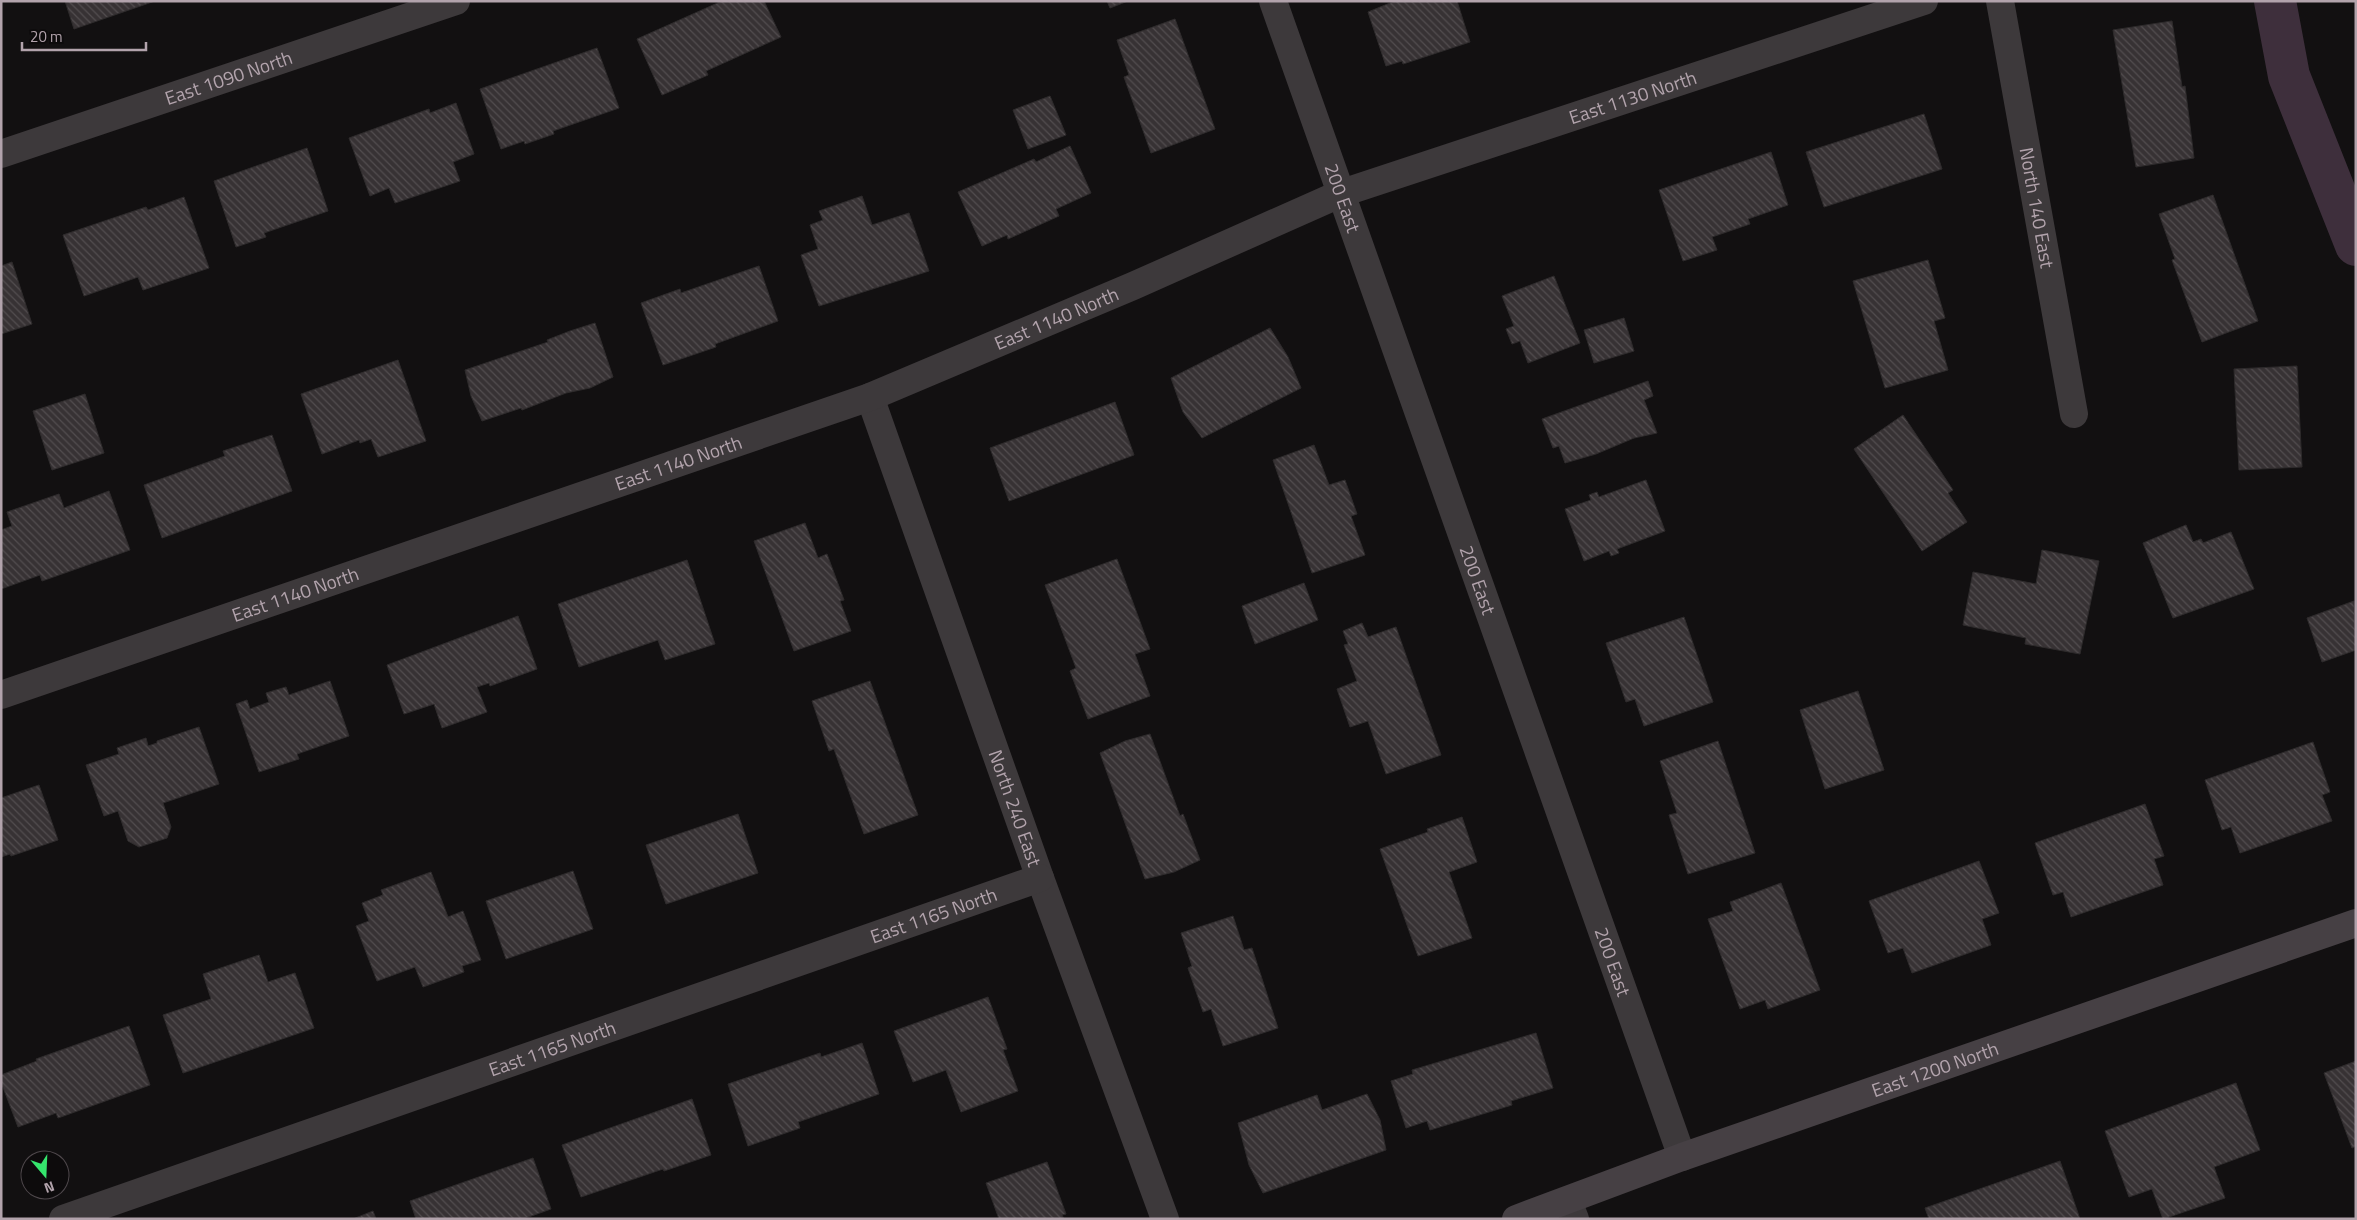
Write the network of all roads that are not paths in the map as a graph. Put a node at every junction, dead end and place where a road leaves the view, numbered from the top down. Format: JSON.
{"nodes":[{"id":1,"x":456,"y":1,"type":"edge"},
{"id":2,"x":1273,"y":1,"type":"edge"},
{"id":3,"x":1924,"y":1,"type":"edge"},
{"id":4,"x":2000,"y":1,"type":"edge"},
{"id":5,"x":2,"y":150,"type":"edge"},
{"id":6,"x":1342,"y":193,"type":"junction"},
{"id":7,"x":870,"y":397,"type":"junction"},
{"id":8,"x":2074,"y":414,"type":"dead end"},
{"id":9,"x":1,"y":695,"type":"edge"},
{"id":10,"x":1040,"y":878,"type":"junction"},
{"id":11,"x":2356,"y":923,"type":"edge"},
{"id":12,"x":1682,"y":1158,"type":"junction"},
{"id":13,"x":1572,"y":1210,"type":"edge"},
{"id":14,"x":63,"y":1219,"type":"edge"},
{"id":15,"x":1165,"y":1219,"type":"edge"},
{"id":16,"x":1516,"y":1219,"type":"edge"}],
"edges":[{"from":1,"to":5,"type":"street","name":"East 1090 North"},
{"from":2,"to":6,"type":"street","name":"200 East"},
{"from":3,"to":6,"type":"street","name":"East 1130 North"},
{"from":4,"to":8,"type":"street","name":"North 140 East"},
{"from":6,"to":7,"type":"street","name":"East 1140 North"},
{"from":6,"to":12,"type":"street","name":"200 East"},
{"from":7,"to":9,"type":"street","name":"East 1140 North"},
{"from":7,"to":10,"type":"street","name":"North 240 East"},
{"from":10,"to":14,"type":"street","name":"East 1165 North"},
{"from":10,"to":15,"type":"street","name":"North 240 East"},
{"from":11,"to":12,"type":"street","name":"East 1200 North"},
{"from":12,"to":13,"type":"street","name":"East 1200 North"},
{"from":13,"to":16,"type":"street","name":"East 1200 North"}]}
